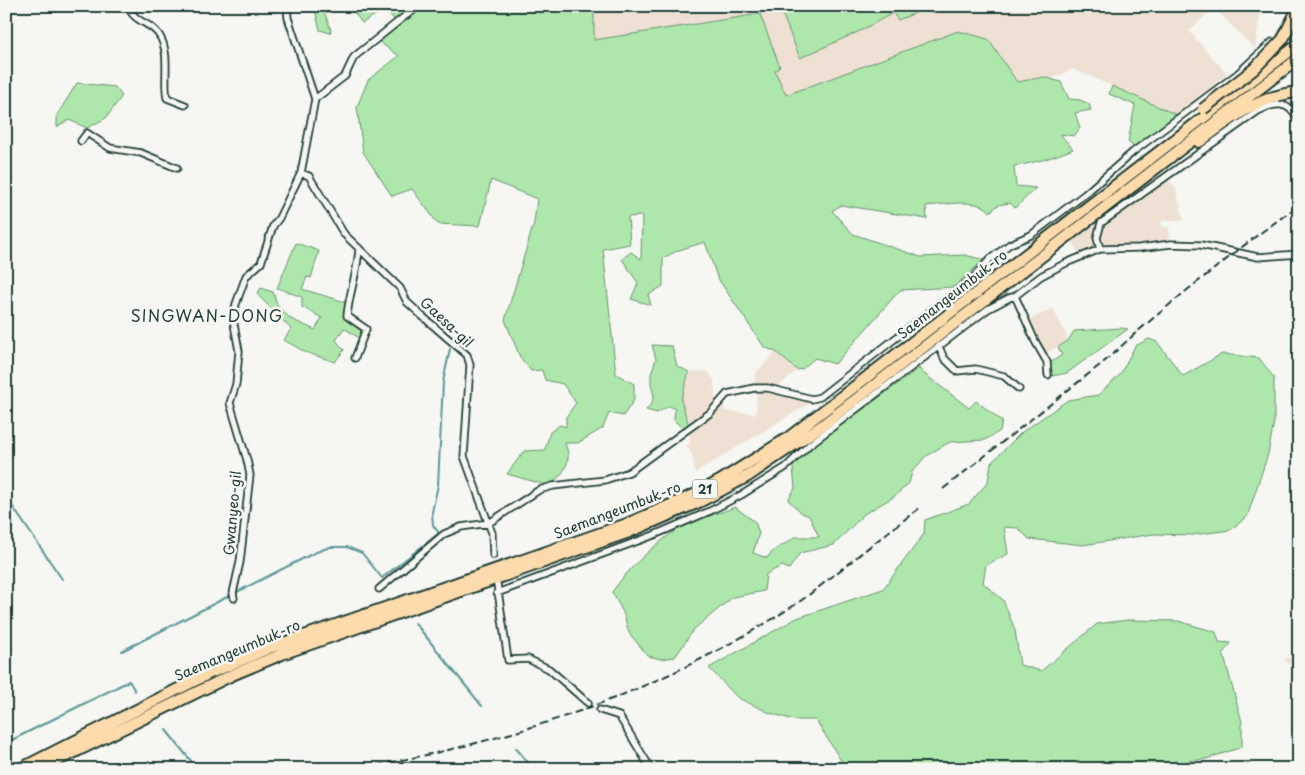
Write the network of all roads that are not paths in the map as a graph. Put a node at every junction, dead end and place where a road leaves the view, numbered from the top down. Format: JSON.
{"nodes":[{"id":1,"x":128,"y":6,"type":"edge"},
{"id":2,"x":287,"y":6,"type":"edge"},
{"id":3,"x":420,"y":6,"type":"edge"},
{"id":4,"x":1298,"y":6,"type":"edge"},
{"id":5,"x":1278,"y":40,"type":"junction"},
{"id":6,"x":1299,"y":44,"type":"edge"},
{"id":7,"x":1299,"y":58,"type":"edge"},
{"id":8,"x":1299,"y":92,"type":"edge"},
{"id":9,"x":315,"y":99,"type":"junction"},
{"id":10,"x":185,"y":105,"type":"dead end"},
{"id":11,"x":1299,"y":118,"type":"edge"},
{"id":12,"x":81,"y":141,"type":"dead end"},
{"id":13,"x":1173,"y":141,"type":"junction"},
{"id":14,"x":1157,"y":166,"type":"junction"},
{"id":15,"x":177,"y":168,"type":"dead end"},
{"id":16,"x":301,"y":173,"type":"junction"},
{"id":17,"x":359,"y":248,"type":"junction"},
{"id":18,"x":1100,"y":249,"type":"junction"},
{"id":19,"x":1299,"y":254,"type":"edge"},
{"id":20,"x":1015,"y":296,"type":"junction"},
{"id":21,"x":939,"y":347,"type":"junction"},
{"id":22,"x":355,"y":358,"type":"dead end"},
{"id":23,"x":1048,"y":375,"type":"dead end"},
{"id":24,"x":1019,"y":389,"type":"dead end"},
{"id":25,"x":489,"y":524,"type":"junction"},
{"id":26,"x":493,"y":555,"type":"tunnel mouth"},
{"id":27,"x":497,"y":584,"type":"dead end"},
{"id":28,"x":379,"y":589,"type":"dead end"},
{"id":29,"x":497,"y":593,"type":"junction"},
{"id":30,"x":234,"y":596,"type":"dead end"},
{"id":31,"x":588,"y":704,"type":"tunnel mouth"},
{"id":32,"x":600,"y":710,"type":"tunnel mouth"},
{"id":33,"x":20,"y":769,"type":"edge"},
{"id":34,"x":40,"y":769,"type":"edge"},
{"id":35,"x":651,"y":769,"type":"edge"}],
"edges":[{"from":1,"to":10,"type":"street"},
{"from":2,"to":9,"type":"street","name":"Gwanyeo-gil"},
{"from":3,"to":9,"type":"street"},
{"from":4,"to":5,"type":"highway"},
{"from":5,"to":13,"type":"highway","bridge":true},
{"from":5,"to":25,"type":"street"},
{"from":6,"to":13,"type":"highway","name":"Saemangeumbuk-ro","number":"21"},
{"from":7,"to":14,"type":"highway","name":"Saemangeumbuk-ro","number":"21"},
{"from":8,"to":14,"type":"highway"},
{"from":9,"to":16,"type":"street","name":"Gwanyeo-gil"},
{"from":11,"to":18,"type":"street"},
{"from":12,"to":15,"type":"street"},
{"from":13,"to":33,"type":"highway","name":"Saemangeumbuk-ro","number":"21"},
{"from":14,"to":34,"type":"highway","name":"Saemangeumbuk-ro","number":"21"},
{"from":16,"to":17,"type":"street","name":"Gaesa-gil"},
{"from":16,"to":30,"type":"street","name":"Gwanyeo-gil"},
{"from":17,"to":22,"type":"street"},
{"from":17,"to":25,"type":"street","name":"Gaesa-gil"},
{"from":18,"to":19,"type":"street"},
{"from":18,"to":20,"type":"street"},
{"from":20,"to":21,"type":"street"},
{"from":20,"to":23,"type":"street"},
{"from":21,"to":24,"type":"street"},
{"from":21,"to":29,"type":"street"},
{"from":25,"to":26,"type":"street","name":"Gaesa-gil"},
{"from":25,"to":28,"type":"street"},
{"from":27,"to":29,"type":"street"},
{"from":29,"to":31,"type":"street"},
{"from":32,"to":35,"type":"street"}]}
